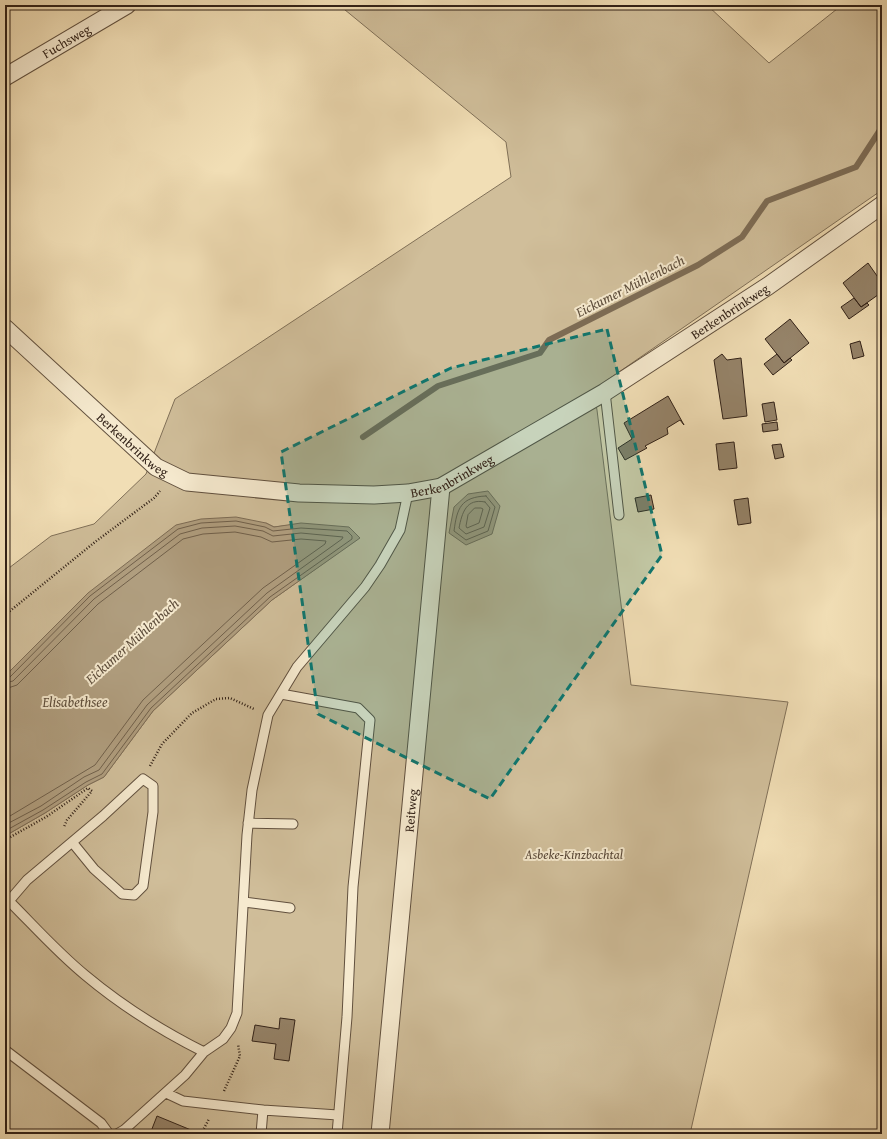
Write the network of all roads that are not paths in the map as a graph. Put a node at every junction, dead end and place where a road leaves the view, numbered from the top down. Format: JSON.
{"nodes":[{"id":1,"x":127,"y":5,"type":"edge"},
{"id":2,"x":5,"y":77,"type":"edge"},
{"id":3,"x":882,"y":205,"type":"edge"},
{"id":4,"x":5,"y":328,"type":"edge"},
{"id":5,"x":605,"y":392,"type":"junction"},
{"id":6,"x":441,"y":487,"type":"junction"},
{"id":7,"x":408,"y":493,"type":"junction"},
{"id":8,"x":618,"y":514,"type":"dead end"},
{"id":9,"x":281,"y":694,"type":"junction"},
{"id":10,"x":248,"y":823,"type":"junction"},
{"id":11,"x":293,"y":824,"type":"dead end"},
{"id":12,"x":72,"y":842,"type":"junction"},
{"id":13,"x":7,"y":902,"type":"edge"},
{"id":14,"x":244,"y":902,"type":"junction"},
{"id":15,"x":290,"y":908,"type":"dead end"},
{"id":16,"x":5,"y":1050,"type":"edge"},
{"id":17,"x":204,"y":1052,"type":"junction"},
{"id":18,"x":166,"y":1093,"type":"junction"},
{"id":19,"x":263,"y":1110,"type":"junction"},
{"id":20,"x":338,"y":1115,"type":"junction"},
{"id":21,"x":109,"y":1134,"type":"edge"},
{"id":22,"x":117,"y":1134,"type":"edge"},
{"id":23,"x":261,"y":1134,"type":"edge"},
{"id":24,"x":337,"y":1134,"type":"edge"},
{"id":25,"x":380,"y":1134,"type":"edge"}],
"edges":[{"from":1,"to":2,"type":"street","name":"Fuchsweg"},
{"from":3,"to":5,"type":"street","name":"Berkenbrinkweg"},
{"from":4,"to":7,"type":"street","name":"Berkenbrinkweg"},
{"from":5,"to":6,"type":"street","name":"Berkenbrinkweg"},
{"from":5,"to":8,"type":"lane"},
{"from":6,"to":7,"type":"street","name":"Berkenbrinkweg"},
{"from":6,"to":25,"type":"street","name":"Reitweg"},
{"from":7,"to":9,"type":"lane"},
{"from":9,"to":10,"type":"lane"},
{"from":9,"to":20,"type":"lane"},
{"from":10,"to":11,"type":"lane"},
{"from":10,"to":14,"type":"lane"},
{"from":12,"to":12,"type":"lane"},
{"from":12,"to":13,"type":"lane"},
{"from":13,"to":17,"type":"lane"},
{"from":14,"to":15,"type":"lane"},
{"from":14,"to":17,"type":"lane"},
{"from":16,"to":21,"type":"lane"},
{"from":17,"to":18,"type":"lane"},
{"from":18,"to":19,"type":"lane"},
{"from":18,"to":22,"type":"lane"},
{"from":19,"to":20,"type":"lane"},
{"from":19,"to":23,"type":"lane"},
{"from":20,"to":24,"type":"lane"}]}
